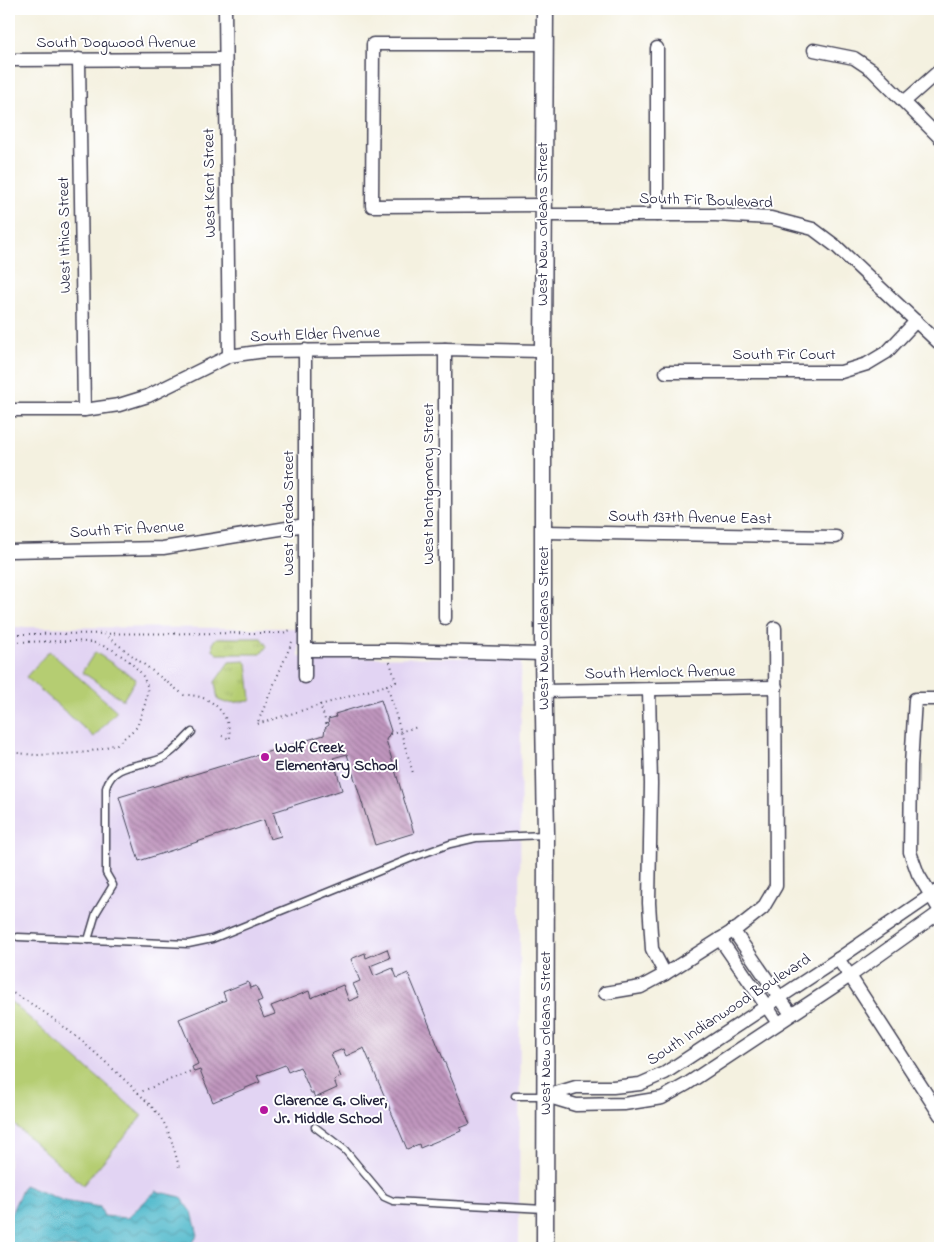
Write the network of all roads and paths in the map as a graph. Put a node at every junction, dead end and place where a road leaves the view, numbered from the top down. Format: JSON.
{"nodes":[{"id":1,"x":225,"y":9,"type":"edge"},
{"id":2,"x":545,"y":9,"type":"edge"},
{"id":3,"x":545,"y":44,"type":"junction"},
{"id":4,"x":656,"y":48,"type":"dead end"},
{"id":5,"x":814,"y":50,"type":"dead end"},
{"id":6,"x":224,"y":58,"type":"junction"},
{"id":7,"x":79,"y":59,"type":"junction"},
{"id":8,"x":9,"y":60,"type":"edge"},
{"id":9,"x":940,"y":70,"type":"edge"},
{"id":10,"x":905,"y":101,"type":"junction"},
{"id":11,"x":940,"y":138,"type":"edge"},
{"id":12,"x":544,"y":210,"type":"junction"},
{"id":13,"x":657,"y":215,"type":"junction"},
{"id":14,"x":916,"y":321,"type":"junction"},
{"id":15,"x":940,"y":344,"type":"edge"},
{"id":16,"x":446,"y":349,"type":"junction"},
{"id":17,"x":305,"y":350,"type":"junction"},
{"id":18,"x":543,"y":351,"type":"junction"},
{"id":19,"x":229,"y":356,"type":"junction"},
{"id":20,"x":666,"y":372,"type":"dead end"},
{"id":21,"x":9,"y":410,"type":"edge"},
{"id":22,"x":84,"y":410,"type":"junction"},
{"id":23,"x":306,"y":525,"type":"junction"},
{"id":24,"x":544,"y":532,"type":"junction"},
{"id":25,"x":836,"y":537,"type":"dead end"},
{"id":26,"x":9,"y":551,"type":"edge"},
{"id":27,"x":445,"y":618,"type":"dead end"},
{"id":28,"x":776,"y":628,"type":"dead end"},
{"id":29,"x":295,"y":629,"type":"dead end"},
{"id":30,"x":9,"y":634,"type":"edge"},
{"id":31,"x":104,"y":634,"type":"junction"},
{"id":32,"x":295,"y":635,"type":"dead end"},
{"id":33,"x":9,"y":642,"type":"edge"},
{"id":34,"x":306,"y":650,"type":"junction"},
{"id":35,"x":543,"y":654,"type":"junction"},
{"id":36,"x":132,"y":656,"type":"junction"},
{"id":37,"x":386,"y":660,"type":"dead end"},
{"id":38,"x":129,"y":661,"type":"junction"},
{"id":39,"x":305,"y":677,"type":"dead end"},
{"id":40,"x":387,"y":685,"type":"junction"},
{"id":41,"x":776,"y":687,"type":"junction"},
{"id":42,"x":649,"y":690,"type":"junction"},
{"id":43,"x":544,"y":691,"type":"junction"},
{"id":44,"x":940,"y":699,"type":"edge"},
{"id":45,"x":320,"y":704,"type":"junction"},
{"id":46,"x":327,"y":726,"type":"dead end"},
{"id":47,"x":418,"y":726,"type":"dead end"},
{"id":48,"x":401,"y":731,"type":"junction"},
{"id":49,"x":192,"y":732,"type":"dead end"},
{"id":50,"x":390,"y":734,"type":"dead end"},
{"id":51,"x":222,"y":736,"type":"dead end"},
{"id":52,"x":9,"y":752,"type":"edge"},
{"id":53,"x":413,"y":773,"type":"dead end"},
{"id":54,"x":546,"y":835,"type":"junction"},
{"id":55,"x":935,"y":892,"type":"edge"},
{"id":56,"x":940,"y":912,"type":"edge"},
{"id":57,"x":733,"y":930,"type":"junction"},
{"id":58,"x":18,"y":937,"type":"dead end"},
{"id":59,"x":720,"y":939,"type":"junction"},
{"id":60,"x":88,"y":940,"type":"junction"},
{"id":61,"x":838,"y":959,"type":"junction"},
{"id":62,"x":756,"y":962,"type":"junction"},
{"id":63,"x":742,"y":971,"type":"junction"},
{"id":64,"x":665,"y":974,"type":"junction"},
{"id":65,"x":850,"y":976,"type":"junction"},
{"id":66,"x":9,"y":991,"type":"edge"},
{"id":67,"x":605,"y":993,"type":"dead end"},
{"id":68,"x":779,"y":998,"type":"junction"},
{"id":69,"x":767,"y":1006,"type":"junction"},
{"id":70,"x":791,"y":1014,"type":"junction"},
{"id":71,"x":778,"y":1023,"type":"junction"},
{"id":72,"x":191,"y":1071,"type":"dead end"},
{"id":73,"x":640,"y":1084,"type":"junction"},
{"id":74,"x":138,"y":1093,"type":"junction"},
{"id":75,"x":515,"y":1096,"type":"dead end"},
{"id":76,"x":546,"y":1096,"type":"junction"},
{"id":77,"x":641,"y":1102,"type":"junction"},
{"id":78,"x":940,"y":1115,"type":"edge"},
{"id":79,"x":315,"y":1127,"type":"dead end"},
{"id":80,"x":179,"y":1167,"type":"dead end"},
{"id":81,"x":545,"y":1209,"type":"junction"},
{"id":82,"x":545,"y":1248,"type":"edge"}],
"edges":[{"from":1,"to":6,"type":"street","name":"West Kent Street"},
{"from":2,"to":3,"type":"street","name":"West New Orleans Street"},
{"from":3,"to":12,"type":"street","name":"West New Orleans Street"},
{"from":3,"to":12,"type":"street","name":"South Fir Boulevard"},
{"from":4,"to":13,"type":"street"},
{"from":5,"to":10,"type":"street"},
{"from":6,"to":7,"type":"street","name":"South Dogwood Avenue"},
{"from":6,"to":19,"type":"street","name":"West Kent Street"},
{"from":7,"to":8,"type":"street","name":"South Dogwood Avenue"},
{"from":7,"to":22,"type":"street","name":"West Ithica Street"},
{"from":9,"to":10,"type":"street"},
{"from":10,"to":11,"type":"street"},
{"from":12,"to":13,"type":"street","name":"South Fir Boulevard"},
{"from":12,"to":18,"type":"street","name":"West New Orleans Street"},
{"from":13,"to":14,"type":"street","name":"South Fir Boulevard"},
{"from":14,"to":15,"type":"street","name":"South Fir Boulevard"},
{"from":14,"to":20,"type":"street","name":"South Fir Court"},
{"from":16,"to":17,"type":"street","name":"South Elder Avenue"},
{"from":16,"to":18,"type":"street","name":"South Elder Avenue"},
{"from":16,"to":27,"type":"street","name":"West Montgomery Street"},
{"from":17,"to":19,"type":"street","name":"South Elder Avenue"},
{"from":17,"to":23,"type":"street","name":"West Laredo Street"},
{"from":18,"to":24,"type":"street","name":"West New Orleans Street"},
{"from":19,"to":22,"type":"street","name":"South Elder Avenue"},
{"from":21,"to":22,"type":"street","name":"South Elder Avenue"},
{"from":23,"to":26,"type":"street","name":"South Fir Avenue"},
{"from":23,"to":34,"type":"street","name":"West Laredo Street"},
{"from":24,"to":25,"type":"street","name":"South 137th Avenue East"},
{"from":24,"to":35,"type":"street","name":"West New Orleans Street"},
{"from":28,"to":41,"type":"street"},
{"from":29,"to":31,"type":"path"},
{"from":30,"to":31,"type":"path"},
{"from":31,"to":36,"type":"path"},
{"from":32,"to":45,"type":"path"},
{"from":33,"to":38,"type":"path"},
{"from":34,"to":35,"type":"street"},
{"from":34,"to":39,"type":"street","name":"West Laredo Street"},
{"from":35,"to":43,"type":"street","name":"West New Orleans Street"},
{"from":36,"to":38,"type":"path"},
{"from":36,"to":51,"type":"path"},
{"from":37,"to":40,"type":"path"},
{"from":38,"to":52,"type":"path"},
{"from":40,"to":45,"type":"path"},
{"from":40,"to":48,"type":"path"},
{"from":41,"to":42,"type":"street","name":"South Hemlock Avenue"},
{"from":41,"to":57,"type":"street"},
{"from":42,"to":43,"type":"street","name":"South Hemlock Avenue"},
{"from":42,"to":64,"type":"street"},
{"from":43,"to":54,"type":"street","name":"West New Orleans Street"},
{"from":44,"to":55,"type":"street"},
{"from":45,"to":46,"type":"path"},
{"from":47,"to":48,"type":"path"},
{"from":48,"to":50,"type":"path"},
{"from":48,"to":53,"type":"path"},
{"from":49,"to":60,"type":"lane"},
{"from":54,"to":60,"type":"lane"},
{"from":54,"to":76,"type":"street","name":"West New Orleans Street"},
{"from":55,"to":56,"type":"street"},
{"from":55,"to":61,"type":"street","name":"South Indianwood Boulevard"},
{"from":56,"to":65,"type":"street"},
{"from":57,"to":59,"type":"street"},
{"from":57,"to":62,"type":"street"},
{"from":58,"to":60,"type":"lane"},
{"from":59,"to":63,"type":"street"},
{"from":59,"to":64,"type":"street"},
{"from":61,"to":65,"type":"street"},
{"from":61,"to":68,"type":"street","name":"South Indianwood Boulevard"},
{"from":62,"to":63,"type":"street"},
{"from":62,"to":68,"type":"street"},
{"from":63,"to":69,"type":"street"},
{"from":64,"to":67,"type":"street"},
{"from":65,"to":70,"type":"street"},
{"from":65,"to":78,"type":"street"},
{"from":66,"to":74,"type":"path"},
{"from":68,"to":69,"type":"street","name":"South Indianwood Boulevard"},
{"from":68,"to":70,"type":"street"},
{"from":69,"to":71,"type":"street"},
{"from":69,"to":73,"type":"street","name":"South Indianwood Boulevard"},
{"from":70,"to":71,"type":"street"},
{"from":71,"to":77,"type":"street"},
{"from":72,"to":74,"type":"path"},
{"from":73,"to":76,"type":"street","name":"South Indianwood Boulevard"},
{"from":73,"to":77,"type":"street"},
{"from":74,"to":80,"type":"path"},
{"from":75,"to":76,"type":"lane"},
{"from":76,"to":77,"type":"street"},
{"from":76,"to":81,"type":"street","name":"West New Orleans Street"},
{"from":79,"to":81,"type":"lane"},
{"from":81,"to":82,"type":"street","name":"West New Orleans Street"}]}
